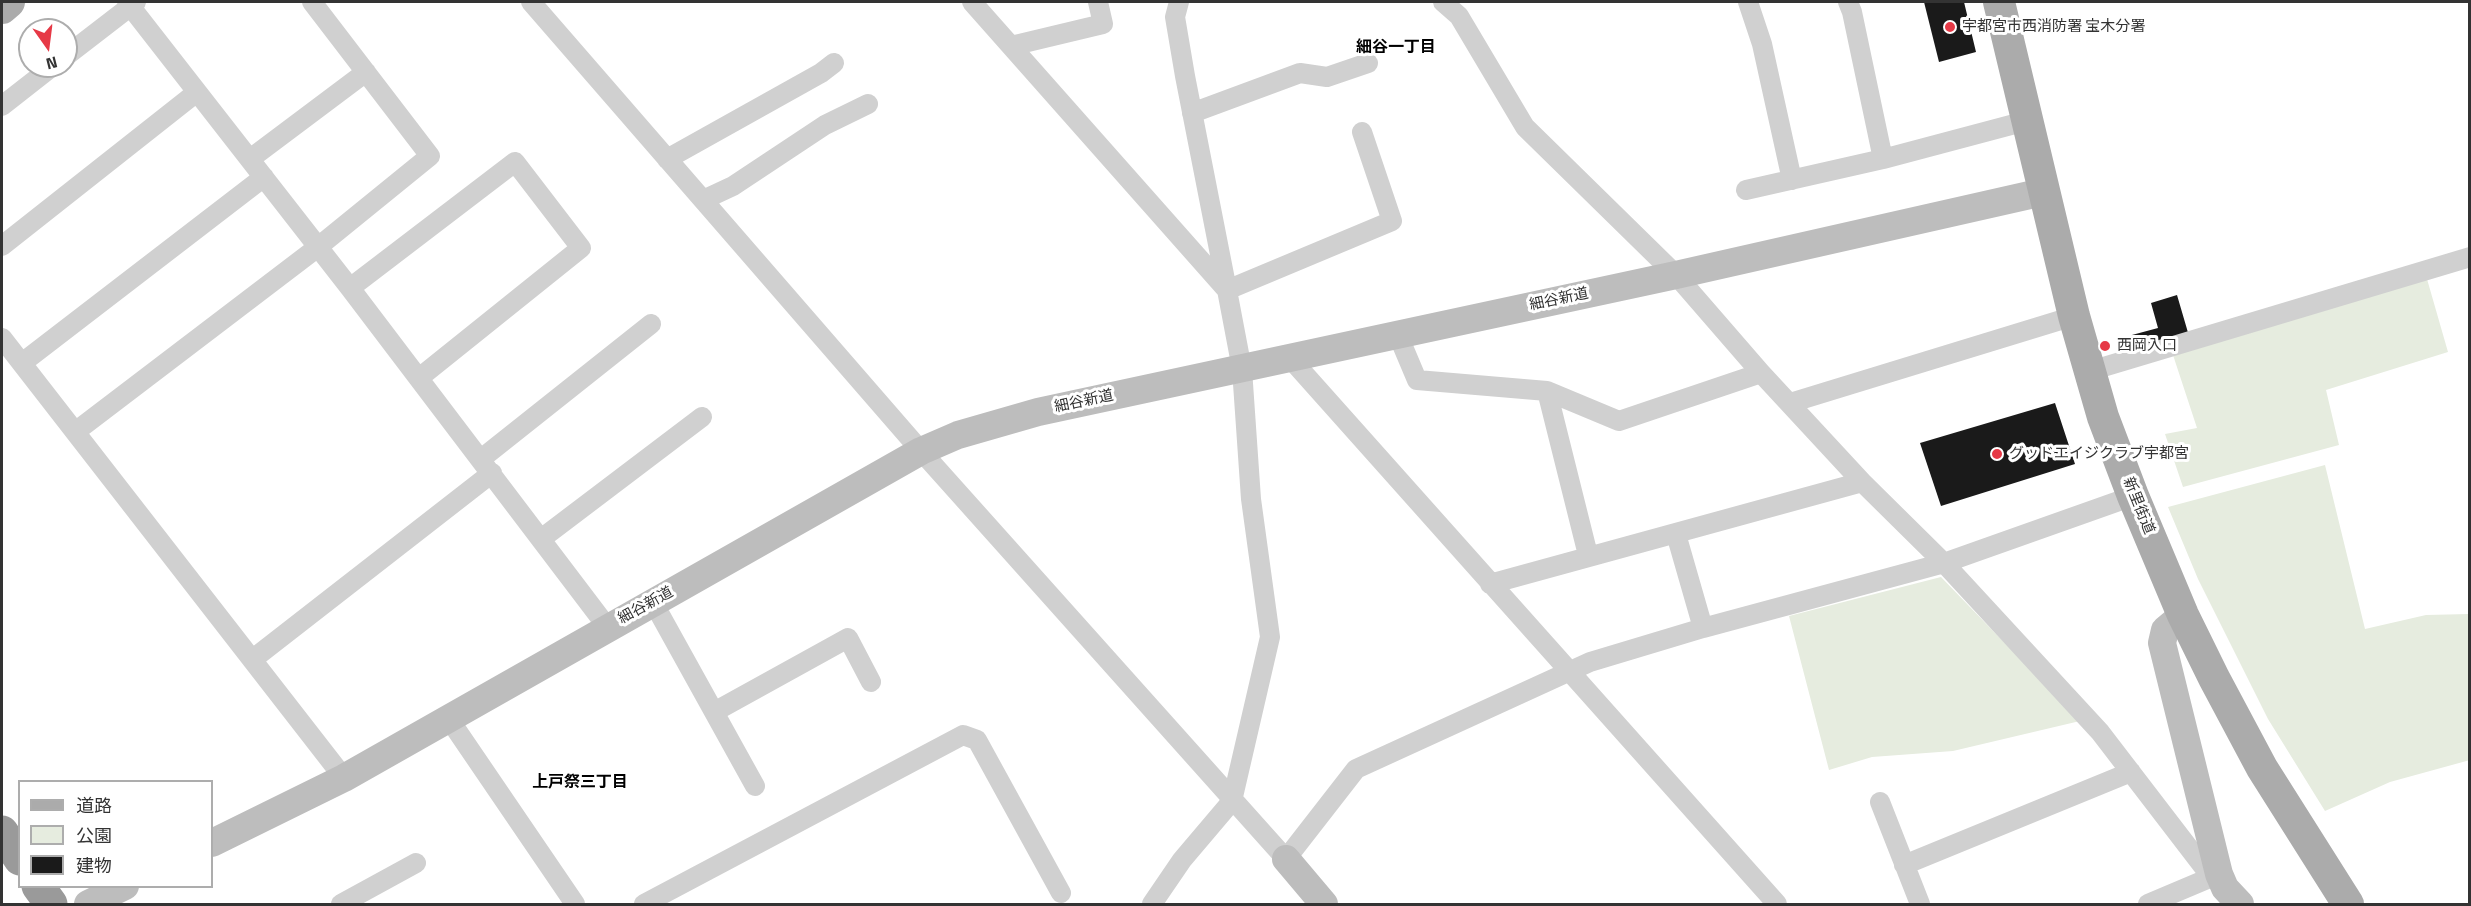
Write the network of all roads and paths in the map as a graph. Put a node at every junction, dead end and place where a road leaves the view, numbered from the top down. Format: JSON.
{"nodes":[{"id":1,"x":9,"y":2,"type":"edge"},
{"id":2,"x":312,"y":2,"type":"edge"},
{"id":3,"x":531,"y":2,"type":"edge"},
{"id":4,"x":972,"y":2,"type":"edge"},
{"id":5,"x":1098,"y":2,"type":"edge"},
{"id":6,"x":1179,"y":2,"type":"edge"},
{"id":7,"x":1443,"y":2,"type":"edge"},
{"id":8,"x":1748,"y":2,"type":"edge"},
{"id":9,"x":1848,"y":2,"type":"edge"},
{"id":10,"x":1999,"y":2,"type":"edge"},
{"id":11,"x":131,"y":3,"type":"edge"},
{"id":12,"x":2,"y":8,"type":"edge"},
{"id":13,"x":78,"y":46,"type":"edge"},
{"id":14,"x":1011,"y":46,"type":"junction"},
{"id":15,"x":834,"y":63,"type":"dead end"},
{"id":16,"x":1368,"y":63,"type":"dead end"},
{"id":17,"x":366,"y":72,"type":"junction"},
{"id":18,"x":38,"y":78,"type":"edge"},
{"id":19,"x":197,"y":92,"type":"junction"},
{"id":20,"x":868,"y":104,"type":"dead end"},
{"id":21,"x":2,"y":106,"type":"edge"},
{"id":22,"x":1192,"y":113,"type":"junction"},
{"id":23,"x":2026,"y":121,"type":"junction"},
{"id":24,"x":1362,"y":132,"type":"dead end"},
{"id":25,"x":249,"y":159,"type":"junction"},
{"id":26,"x":667,"y":159,"type":"junction"},
{"id":27,"x":1883,"y":159,"type":"junction"},
{"id":28,"x":264,"y":177,"type":"junction"},
{"id":29,"x":1792,"y":180,"type":"junction"},
{"id":30,"x":1746,"y":190,"type":"dead end"},
{"id":31,"x":2043,"y":192,"type":"junction"},
{"id":32,"x":703,"y":200,"type":"junction"},
{"id":33,"x":2,"y":246,"type":"edge"},
{"id":34,"x":318,"y":247,"type":"junction"},
{"id":35,"x":2469,"y":257,"type":"edge"},
{"id":36,"x":1676,"y":275,"type":"junction"},
{"id":37,"x":350,"y":288,"type":"junction"},
{"id":38,"x":1227,"y":290,"type":"junction"},
{"id":39,"x":2074,"y":315,"type":"junction"},
{"id":40,"x":651,"y":324,"type":"dead end"},
{"id":41,"x":1398,"y":335,"type":"junction"},
{"id":42,"x":2,"y":338,"type":"edge"},
{"id":43,"x":1290,"y":358,"type":"junction"},
{"id":44,"x":22,"y":363,"type":"junction"},
{"id":45,"x":1242,"y":369,"type":"junction"},
{"id":46,"x":2090,"y":370,"type":"junction"},
{"id":47,"x":1761,"y":373,"type":"junction"},
{"id":48,"x":419,"y":378,"type":"junction"},
{"id":49,"x":1547,"y":391,"type":"junction"},
{"id":50,"x":1790,"y":403,"type":"junction"},
{"id":51,"x":702,"y":417,"type":"dead end"},
{"id":52,"x":75,"y":432,"type":"junction"},
{"id":53,"x":921,"y":451,"type":"junction"},
{"id":54,"x":486,"y":466,"type":"junction"},
{"id":55,"x":1862,"y":482,"type":"junction"},
{"id":56,"x":2133,"y":496,"type":"junction"},
{"id":57,"x":1676,"y":534,"type":"junction"},
{"id":58,"x":541,"y":539,"type":"junction"},
{"id":59,"x":1588,"y":555,"type":"junction"},
{"id":60,"x":1944,"y":563,"type":"junction"},
{"id":61,"x":1490,"y":584,"type":"junction"},
{"id":62,"x":653,"y":602,"type":"junction"},
{"id":63,"x":2183,"y":615,"type":"junction"},
{"id":64,"x":608,"y":628,"type":"junction"},
{"id":65,"x":1702,"y":628,"type":"junction"},
{"id":66,"x":253,"y":659,"type":"junction"},
{"id":67,"x":1570,"y":671,"type":"junction"},
{"id":68,"x":872,"y":682,"type":"dead end"},
{"id":69,"x":714,"y":712,"type":"junction"},
{"id":70,"x":449,"y":719,"type":"junction"},
{"id":71,"x":2131,"y":772,"type":"junction"},
{"id":72,"x":344,"y":778,"type":"junction"},
{"id":73,"x":755,"y":786,"type":"dead end"},
{"id":74,"x":1232,"y":801,"type":"junction"},
{"id":75,"x":1880,"y":802,"type":"dead end"},
{"id":76,"x":2,"y":832,"type":"edge"},
{"id":77,"x":213,"y":843,"type":"edge"},
{"id":78,"x":18,"y":856,"type":"edge"},
{"id":79,"x":1286,"y":859,"type":"junction"},
{"id":80,"x":416,"y":863,"type":"dead end"},
{"id":81,"x":1904,"y":865,"type":"junction"},
{"id":82,"x":39,"y":888,"type":"edge"},
{"id":83,"x":120,"y":888,"type":"edge"},
{"id":84,"x":2224,"y":890,"type":"edge"},
{"id":85,"x":1061,"y":893,"type":"dead end"},
{"id":86,"x":51,"y":904,"type":"edge"},
{"id":87,"x":88,"y":904,"type":"edge"},
{"id":88,"x":341,"y":904,"type":"edge"},
{"id":89,"x":575,"y":904,"type":"edge"},
{"id":90,"x":644,"y":904,"type":"edge"},
{"id":91,"x":1152,"y":904,"type":"edge"},
{"id":92,"x":1324,"y":904,"type":"edge"},
{"id":93,"x":1777,"y":904,"type":"edge"},
{"id":94,"x":1920,"y":904,"type":"edge"},
{"id":95,"x":2148,"y":904,"type":"edge"},
{"id":96,"x":2349,"y":904,"type":"edge"}],
"edges":[{"from":1,"to":12,"type":"main road"},
{"from":2,"to":17,"type":"street"},
{"from":3,"to":26,"type":"street"},
{"from":4,"to":14,"type":"street"},
{"from":5,"to":14,"type":"street"},
{"from":6,"to":22,"type":"street"},
{"from":7,"to":36,"type":"street"},
{"from":8,"to":29,"type":"street"},
{"from":9,"to":27,"type":"street"},
{"from":10,"to":23,"type":"main road","name":"新里街道"},
{"from":11,"to":13,"type":"street"},
{"from":11,"to":19,"type":"street"},
{"from":14,"to":38,"type":"street"},
{"from":15,"to":26,"type":"street"},
{"from":16,"to":22,"type":"street"},
{"from":17,"to":25,"type":"street"},
{"from":17,"to":34,"type":"street"},
{"from":18,"to":21,"type":"street"},
{"from":19,"to":25,"type":"street"},
{"from":19,"to":33,"type":"street"},
{"from":20,"to":32,"type":"street"},
{"from":22,"to":38,"type":"street"},
{"from":23,"to":27,"type":"street"},
{"from":23,"to":31,"type":"main road","name":"新里街道"},
{"from":24,"to":38,"type":"street"},
{"from":25,"to":28,"type":"street"},
{"from":26,"to":32,"type":"street"},
{"from":27,"to":29,"type":"street"},
{"from":28,"to":34,"type":"street"},
{"from":28,"to":44,"type":"street"},
{"from":29,"to":30,"type":"street"},
{"from":31,"to":36,"type":"street","name":"細谷新道"},
{"from":31,"to":39,"type":"main road","name":"新里街道"},
{"from":32,"to":53,"type":"street"},
{"from":34,"to":37,"type":"street"},
{"from":34,"to":52,"type":"street"},
{"from":35,"to":46,"type":"street"},
{"from":36,"to":41,"type":"street","name":"細谷新道"},
{"from":36,"to":47,"type":"street"},
{"from":37,"to":48,"type":"street"},
{"from":37,"to":48,"type":"street"},
{"from":38,"to":45,"type":"street"},
{"from":39,"to":46,"type":"main road","name":"新里街道"},
{"from":39,"to":50,"type":"street"},
{"from":40,"to":54,"type":"street"},
{"from":41,"to":43,"type":"street","name":"細谷新道"},
{"from":41,"to":49,"type":"street"},
{"from":42,"to":44,"type":"street"},
{"from":43,"to":45,"type":"street","name":"細谷新道"},
{"from":43,"to":61,"type":"street"},
{"from":44,"to":52,"type":"street"},
{"from":45,"to":53,"type":"street","name":"細谷新道"},
{"from":45,"to":74,"type":"street"},
{"from":46,"to":56,"type":"main road","name":"新里街道"},
{"from":47,"to":49,"type":"street"},
{"from":47,"to":50,"type":"street"},
{"from":48,"to":54,"type":"street"},
{"from":49,"to":59,"type":"street"},
{"from":50,"to":55,"type":"street"},
{"from":51,"to":58,"type":"street"},
{"from":52,"to":66,"type":"street"},
{"from":53,"to":62,"type":"street","name":"細谷新道"},
{"from":53,"to":74,"type":"street"},
{"from":54,"to":58,"type":"street"},
{"from":54,"to":66,"type":"street"},
{"from":55,"to":57,"type":"street"},
{"from":55,"to":60,"type":"street"},
{"from":56,"to":60,"type":"street"},
{"from":56,"to":63,"type":"main road","name":"新里街道"},
{"from":57,"to":59,"type":"street"},
{"from":57,"to":65,"type":"street"},
{"from":58,"to":64,"type":"street"},
{"from":59,"to":61,"type":"street"},
{"from":60,"to":65,"type":"street"},
{"from":60,"to":71,"type":"street"},
{"from":61,"to":67,"type":"street"},
{"from":62,"to":64,"type":"street","name":"細谷新道"},
{"from":62,"to":69,"type":"street"},
{"from":63,"to":84,"type":"street"},
{"from":63,"to":96,"type":"main road","name":"新里街道"},
{"from":64,"to":70,"type":"street","name":"細谷新道"},
{"from":65,"to":67,"type":"street"},
{"from":66,"to":72,"type":"street"},
{"from":67,"to":79,"type":"street"},
{"from":67,"to":93,"type":"street"},
{"from":68,"to":69,"type":"street"},
{"from":69,"to":73,"type":"street"},
{"from":70,"to":72,"type":"street","name":"細谷新道"},
{"from":70,"to":89,"type":"street"},
{"from":71,"to":81,"type":"street"},
{"from":71,"to":84,"type":"street"},
{"from":72,"to":77,"type":"street","name":"細谷新道"},
{"from":74,"to":79,"type":"street"},
{"from":74,"to":91,"type":"street"},
{"from":75,"to":81,"type":"street"},
{"from":76,"to":78,"type":"highway"},
{"from":79,"to":92,"type":"street"},
{"from":80,"to":88,"type":"street"},
{"from":81,"to":94,"type":"street"},
{"from":82,"to":86,"type":"highway"},
{"from":83,"to":87,"type":"street"},
{"from":84,"to":95,"type":"street"},
{"from":85,"to":90,"type":"street"}]}
